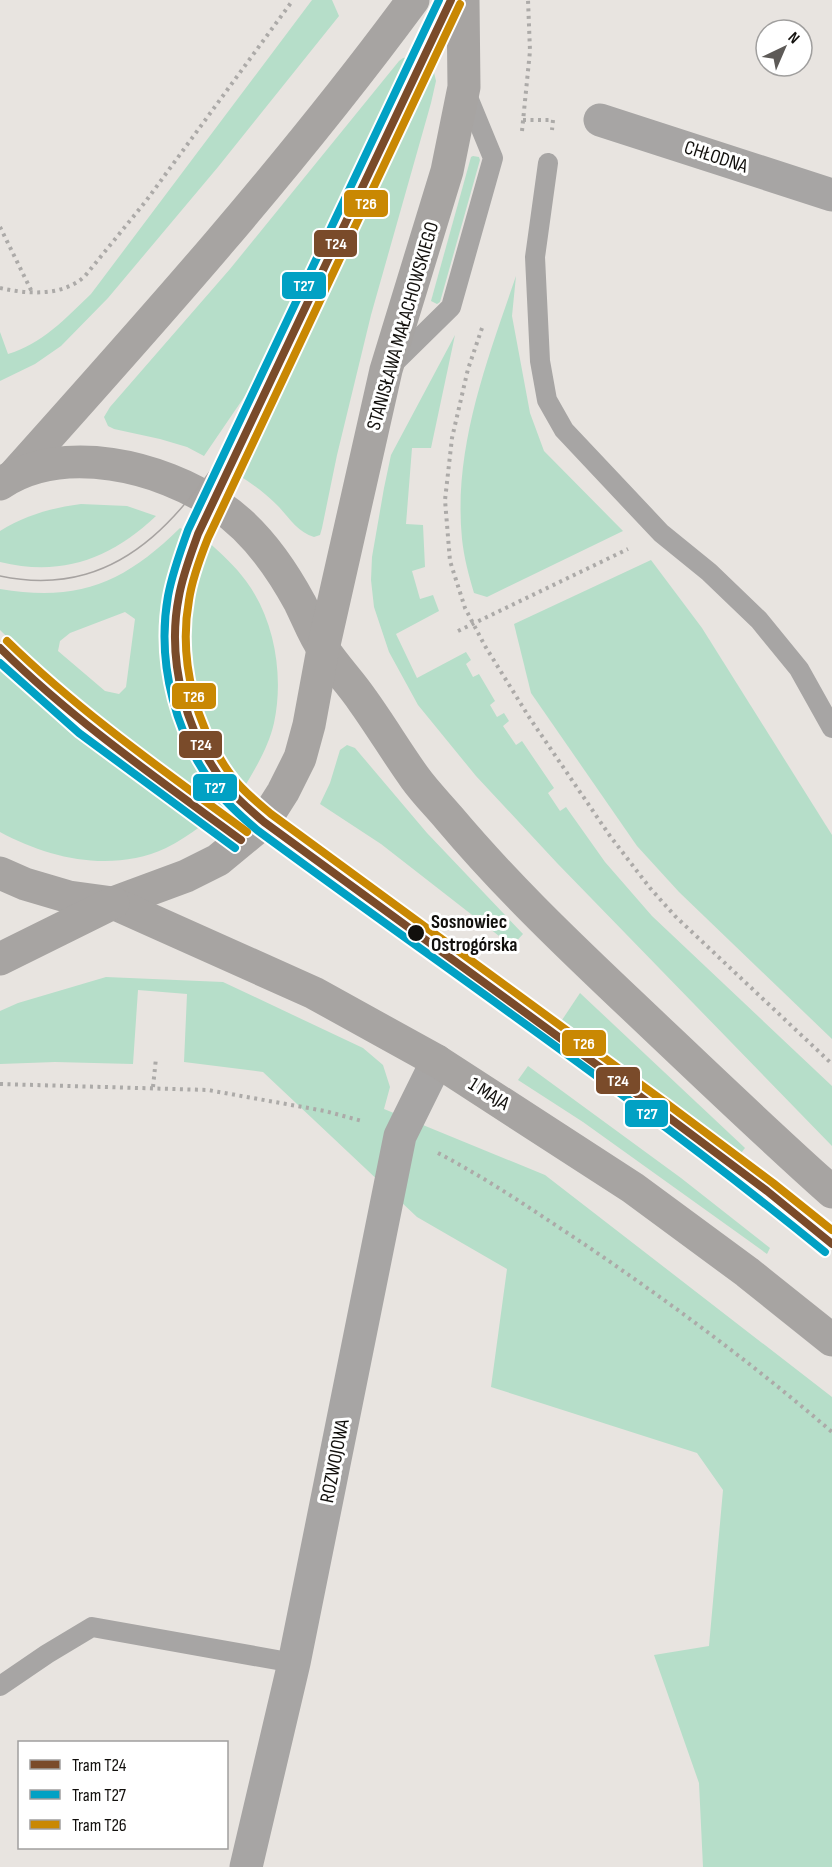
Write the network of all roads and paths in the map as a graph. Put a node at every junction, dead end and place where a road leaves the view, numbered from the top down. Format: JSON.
{"nodes":[{"id":1,"x":293,"y":0,"type":"edge"},
{"id":2,"x":413,"y":0,"type":"edge"},
{"id":3,"x":463,"y":0,"type":"edge"},
{"id":4,"x":528,"y":0,"type":"edge"},
{"id":5,"x":464,"y":87,"type":"junction"},
{"id":6,"x":600,"y":120,"type":"dead end"},
{"id":7,"x":522,"y":132,"type":"dead end"},
{"id":8,"x":549,"y":163,"type":"dead end"},
{"id":9,"x":832,"y":195,"type":"edge"},
{"id":10,"x":0,"y":227,"type":"edge"},
{"id":11,"x":0,"y":288,"type":"edge"},
{"id":12,"x":33,"y":293,"type":"junction"},
{"id":13,"x":483,"y":326,"type":"dead end"},
{"id":14,"x":386,"y":370,"type":"junction"},
{"id":15,"x":5,"y":476,"type":"edge"},
{"id":16,"x":661,"y":533,"type":"junction"},
{"id":17,"x":473,"y":623,"type":"junction"},
{"id":18,"x":458,"y":631,"type":"dead end"},
{"id":19,"x":323,"y":650,"type":"junction"},
{"id":20,"x":832,"y":728,"type":"edge"},
{"id":21,"x":0,"y":873,"type":"edge"},
{"id":22,"x":113,"y":903,"type":"junction"},
{"id":23,"x":0,"y":959,"type":"edge"},
{"id":24,"x":156,"y":1058,"type":"dead end"},
{"id":25,"x":437,"y":1061,"type":"junction"},
{"id":26,"x":832,"y":1064,"type":"edge"},
{"id":27,"x":0,"y":1084,"type":"edge"},
{"id":28,"x":153,"y":1088,"type":"junction"},
{"id":29,"x":400,"y":1136,"type":"junction"},
{"id":30,"x":832,"y":1192,"type":"edge"},
{"id":31,"x":832,"y":1340,"type":"edge"},
{"id":32,"x":832,"y":1431,"type":"edge"},
{"id":33,"x":294,"y":1663,"type":"junction"},
{"id":34,"x":0,"y":1686,"type":"edge"},
{"id":35,"x":246,"y":1867,"type":"edge"}],
"edges":[{"from":1,"to":12,"type":"path"},
{"from":2,"to":15,"type":"main road"},
{"from":3,"to":5,"type":"main road","name":"STANISŁAWA MAŁACHOWSKIEGO"},
{"from":4,"to":7,"type":"path"},
{"from":5,"to":14,"type":"main road","name":"STANISŁAWA MAŁACHOWSKIEGO"},
{"from":5,"to":14,"type":"lane"},
{"from":6,"to":9,"type":"street","name":"CHŁODNA"},
{"from":8,"to":16,"type":"lane"},
{"from":10,"to":12,"type":"path"},
{"from":11,"to":12,"type":"path"},
{"from":13,"to":17,"type":"path"},
{"from":14,"to":19,"type":"main road","name":"STANISŁAWA MAŁACHOWSKIEGO"},
{"from":15,"to":19,"type":"main road"},
{"from":16,"to":17,"type":"path"},
{"from":16,"to":20,"type":"lane"},
{"from":17,"to":18,"type":"path"},
{"from":17,"to":26,"type":"path"},
{"from":19,"to":22,"type":"main road","name":"STANISŁAWA MAŁACHOWSKIEGO"},
{"from":19,"to":30,"type":"main road"},
{"from":21,"to":22,"type":"main road"},
{"from":22,"to":23,"type":"main road","name":"STANISŁAWA MAŁACHOWSKIEGO"},
{"from":22,"to":25,"type":"main road","name":"1 MAJA"},
{"from":24,"to":28,"type":"path"},
{"from":25,"to":29,"type":"street","name":"ROZWOJOWA"},
{"from":25,"to":31,"type":"main road","name":"1 MAJA"},
{"from":27,"to":28,"type":"path"},
{"from":28,"to":29,"type":"path"},
{"from":29,"to":32,"type":"path"},
{"from":29,"to":33,"type":"street","name":"ROZWOJOWA"},
{"from":33,"to":34,"type":"lane"},
{"from":33,"to":35,"type":"street","name":"ROZWOJOWA"}]}
